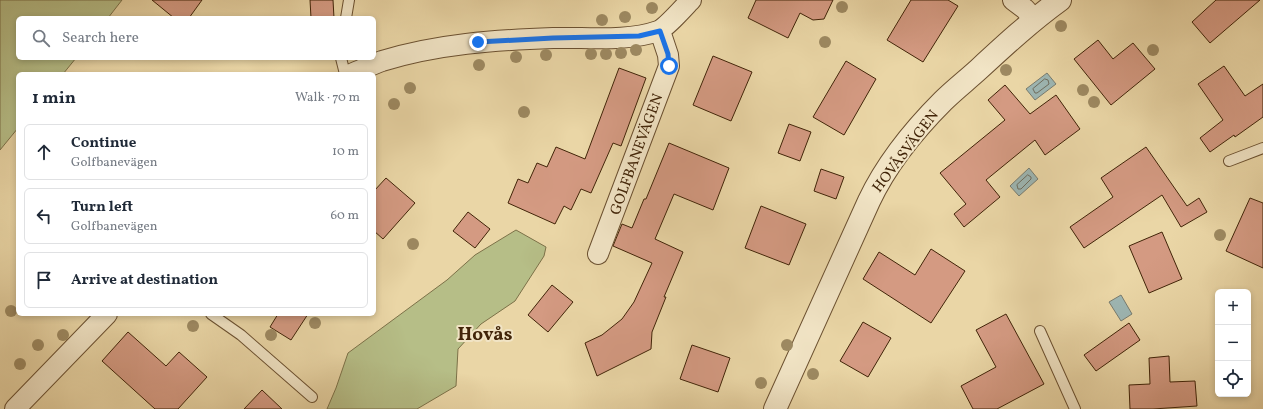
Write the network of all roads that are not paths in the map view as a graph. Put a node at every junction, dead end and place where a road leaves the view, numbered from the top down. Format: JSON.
{"nodes":[{"id":1,"x":349,"y":0,"type":"edge"},
{"id":2,"x":691,"y":0,"type":"edge"},
{"id":3,"x":1013,"y":0,"type":"edge"},
{"id":4,"x":1060,"y":0,"type":"edge"},
{"id":5,"x":346,"y":16,"type":"edge"},
{"id":6,"x":1034,"y":19,"type":"junction"},
{"id":7,"x":660,"y":31,"type":"junction"},
{"id":8,"x":342,"y":60,"type":"edge"},
{"id":9,"x":344,"y":72,"type":"edge"},
{"id":10,"x":356,"y":72,"type":"edge"},
{"id":11,"x":1263,"y":148,"type":"edge"},
{"id":12,"x":1229,"y":161,"type":"dead end"},
{"id":13,"x":598,"y":254,"type":"dead end"},
{"id":14,"x":105,"y":316,"type":"edge"},
{"id":15,"x":214,"y":316,"type":"edge"},
{"id":16,"x":1040,"y":331,"type":"dead end"},
{"id":17,"x":312,"y":397,"type":"dead end"},
{"id":18,"x":16,"y":409,"type":"edge"},
{"id":19,"x":775,"y":409,"type":"edge"},
{"id":20,"x":1075,"y":409,"type":"edge"}],
"edges":[{"from":1,"to":5,"type":"lane"},
{"from":2,"to":7,"type":"street"},
{"from":3,"to":6,"type":"street"},
{"from":4,"to":6,"type":"street","name":"HOVÅSVÄGEN"},
{"from":6,"to":19,"type":"street","name":"HOVÅSVÄGEN"},
{"from":7,"to":10,"type":"street"},
{"from":7,"to":13,"type":"street","name":"GOLFBANEVÄGEN"},
{"from":8,"to":9,"type":"lane"},
{"from":11,"to":12,"type":"lane"},
{"from":14,"to":18,"type":"street"},
{"from":15,"to":17,"type":"lane"},
{"from":16,"to":20,"type":"lane"}]}
